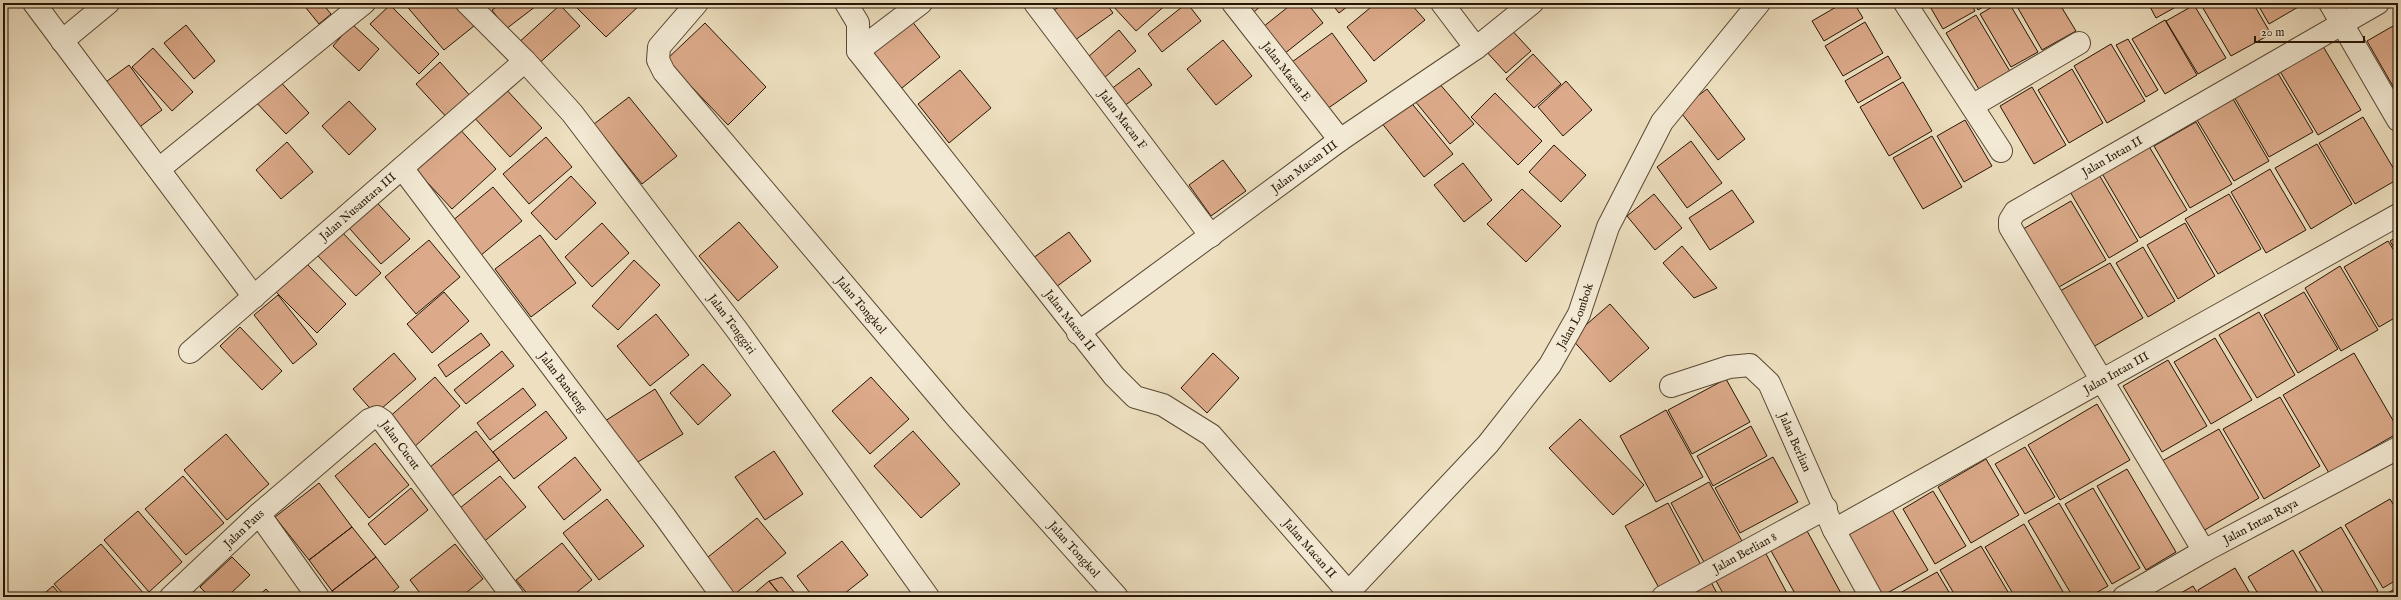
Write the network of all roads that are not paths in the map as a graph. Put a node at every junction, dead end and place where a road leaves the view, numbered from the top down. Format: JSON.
{"nodes":[{"id":1,"x":34,"y":3,"type":"edge"},
{"id":2,"x":108,"y":3,"type":"edge"},
{"id":3,"x":364,"y":3,"type":"edge"},
{"id":4,"x":468,"y":3,"type":"edge"},
{"id":5,"x":696,"y":3,"type":"edge"},
{"id":6,"x":846,"y":3,"type":"edge"},
{"id":7,"x":921,"y":3,"type":"edge"},
{"id":8,"x":1035,"y":3,"type":"edge"},
{"id":9,"x":1233,"y":3,"type":"edge"},
{"id":10,"x":1442,"y":3,"type":"edge"},
{"id":11,"x":1532,"y":3,"type":"edge"},
{"id":12,"x":1759,"y":3,"type":"edge"},
{"id":13,"x":1905,"y":3,"type":"edge"},
{"id":14,"x":2330,"y":3,"type":"edge"},
{"id":15,"x":2378,"y":3,"type":"edge"},
{"id":16,"x":2342,"y":24,"type":"junction"},
{"id":17,"x":62,"y":41,"type":"junction"},
{"id":18,"x":2079,"y":43,"type":"dead end"},
{"id":19,"x":1476,"y":48,"type":"junction"},
{"id":20,"x":858,"y":51,"type":"junction"},
{"id":21,"x":525,"y":60,"type":"junction"},
{"id":22,"x":1972,"y":106,"type":"junction"},
{"id":23,"x":2398,"y":120,"type":"edge"},
{"id":24,"x":1340,"y":140,"type":"junction"},
{"id":25,"x":2001,"y":151,"type":"dead end"},
{"id":26,"x":402,"y":168,"type":"junction"},
{"id":27,"x":159,"y":169,"type":"junction"},
{"id":28,"x":2398,"y":215,"type":"edge"},
{"id":29,"x":1212,"y":236,"type":"junction"},
{"id":30,"x":254,"y":297,"type":"junction"},
{"id":31,"x":1078,"y":333,"type":"junction"},
{"id":32,"x":190,"y":352,"type":"dead end"},
{"id":33,"x":2102,"y":379,"type":"junction"},
{"id":34,"x":1671,"y":386,"type":"dead end"},
{"id":35,"x":2398,"y":448,"type":"edge"},
{"id":36,"x":1826,"y":508,"type":"junction"},
{"id":37,"x":259,"y":514,"type":"junction"},
{"id":38,"x":1834,"y":530,"type":"junction"},
{"id":39,"x":2204,"y":551,"type":"junction"},
{"id":40,"x":1346,"y":594,"type":"edge"},
{"id":41,"x":171,"y":597,"type":"edge"},
{"id":42,"x":318,"y":597,"type":"edge"},
{"id":43,"x":513,"y":597,"type":"edge"},
{"id":44,"x":723,"y":597,"type":"edge"},
{"id":45,"x":928,"y":597,"type":"edge"},
{"id":46,"x":1117,"y":597,"type":"edge"},
{"id":47,"x":1662,"y":597,"type":"edge"},
{"id":48,"x":1871,"y":597,"type":"edge"},
{"id":49,"x":2124,"y":597,"type":"edge"}],
"edges":[{"from":1,"to":17,"type":"street"},
{"from":2,"to":17,"type":"street"},
{"from":3,"to":27,"type":"street"},
{"from":4,"to":21,"type":"street","name":"Jalan Tenggiri"},
{"from":5,"to":46,"type":"street","name":"Jalan Tongkol"},
{"from":6,"to":20,"type":"street"},
{"from":7,"to":20,"type":"street"},
{"from":8,"to":29,"type":"street","name":"Jalan Macan F"},
{"from":9,"to":24,"type":"street","name":"Jalan Macan E"},
{"from":10,"to":19,"type":"street"},
{"from":11,"to":19,"type":"street","name":"Jalan Macan III"},
{"from":12,"to":40,"type":"street","name":"Jalan Lombok"},
{"from":13,"to":22,"type":"street"},
{"from":14,"to":16,"type":"street"},
{"from":15,"to":16,"type":"street","name":"Jalan Intan II"},
{"from":16,"to":23,"type":"street"},
{"from":16,"to":33,"type":"street","name":"Jalan Intan II"},
{"from":17,"to":27,"type":"street"},
{"from":18,"to":22,"type":"street"},
{"from":19,"to":24,"type":"street","name":"Jalan Macan III"},
{"from":20,"to":31,"type":"street","name":"Jalan Macan II"},
{"from":21,"to":26,"type":"street","name":"Jalan Nusantara III"},
{"from":21,"to":45,"type":"street","name":"Jalan Tenggiri"},
{"from":22,"to":25,"type":"street"},
{"from":24,"to":29,"type":"street","name":"Jalan Macan III"},
{"from":26,"to":30,"type":"street","name":"Jalan Nusantara III"},
{"from":26,"to":44,"type":"street","name":"Jalan Bandeng"},
{"from":27,"to":30,"type":"street"},
{"from":28,"to":33,"type":"street","name":"Jalan Intan III"},
{"from":29,"to":31,"type":"street","name":"Jalan Macan III"},
{"from":30,"to":32,"type":"street","name":"Jalan Nusantara III"},
{"from":31,"to":40,"type":"street","name":"Jalan Macan II"},
{"from":33,"to":38,"type":"street","name":"Jalan Intan III"},
{"from":33,"to":39,"type":"street","name":"Jalan Intan II"},
{"from":34,"to":36,"type":"street","name":"Jalan Berlian"},
{"from":35,"to":39,"type":"street","name":"Jalan Intan Raya"},
{"from":36,"to":38,"type":"street","name":"Jalan Berlian"},
{"from":36,"to":47,"type":"street","name":"Jalan Berlian 8"},
{"from":37,"to":41,"type":"street","name":"Jalan Paus"},
{"from":37,"to":42,"type":"street","name":"Jalan Paus"},
{"from":37,"to":43,"type":"street","name":"Jalan Cucut"},
{"from":38,"to":48,"type":"street","name":"Jalan Berlian"},
{"from":39,"to":49,"type":"street","name":"Jalan Intan Raya"}]}
